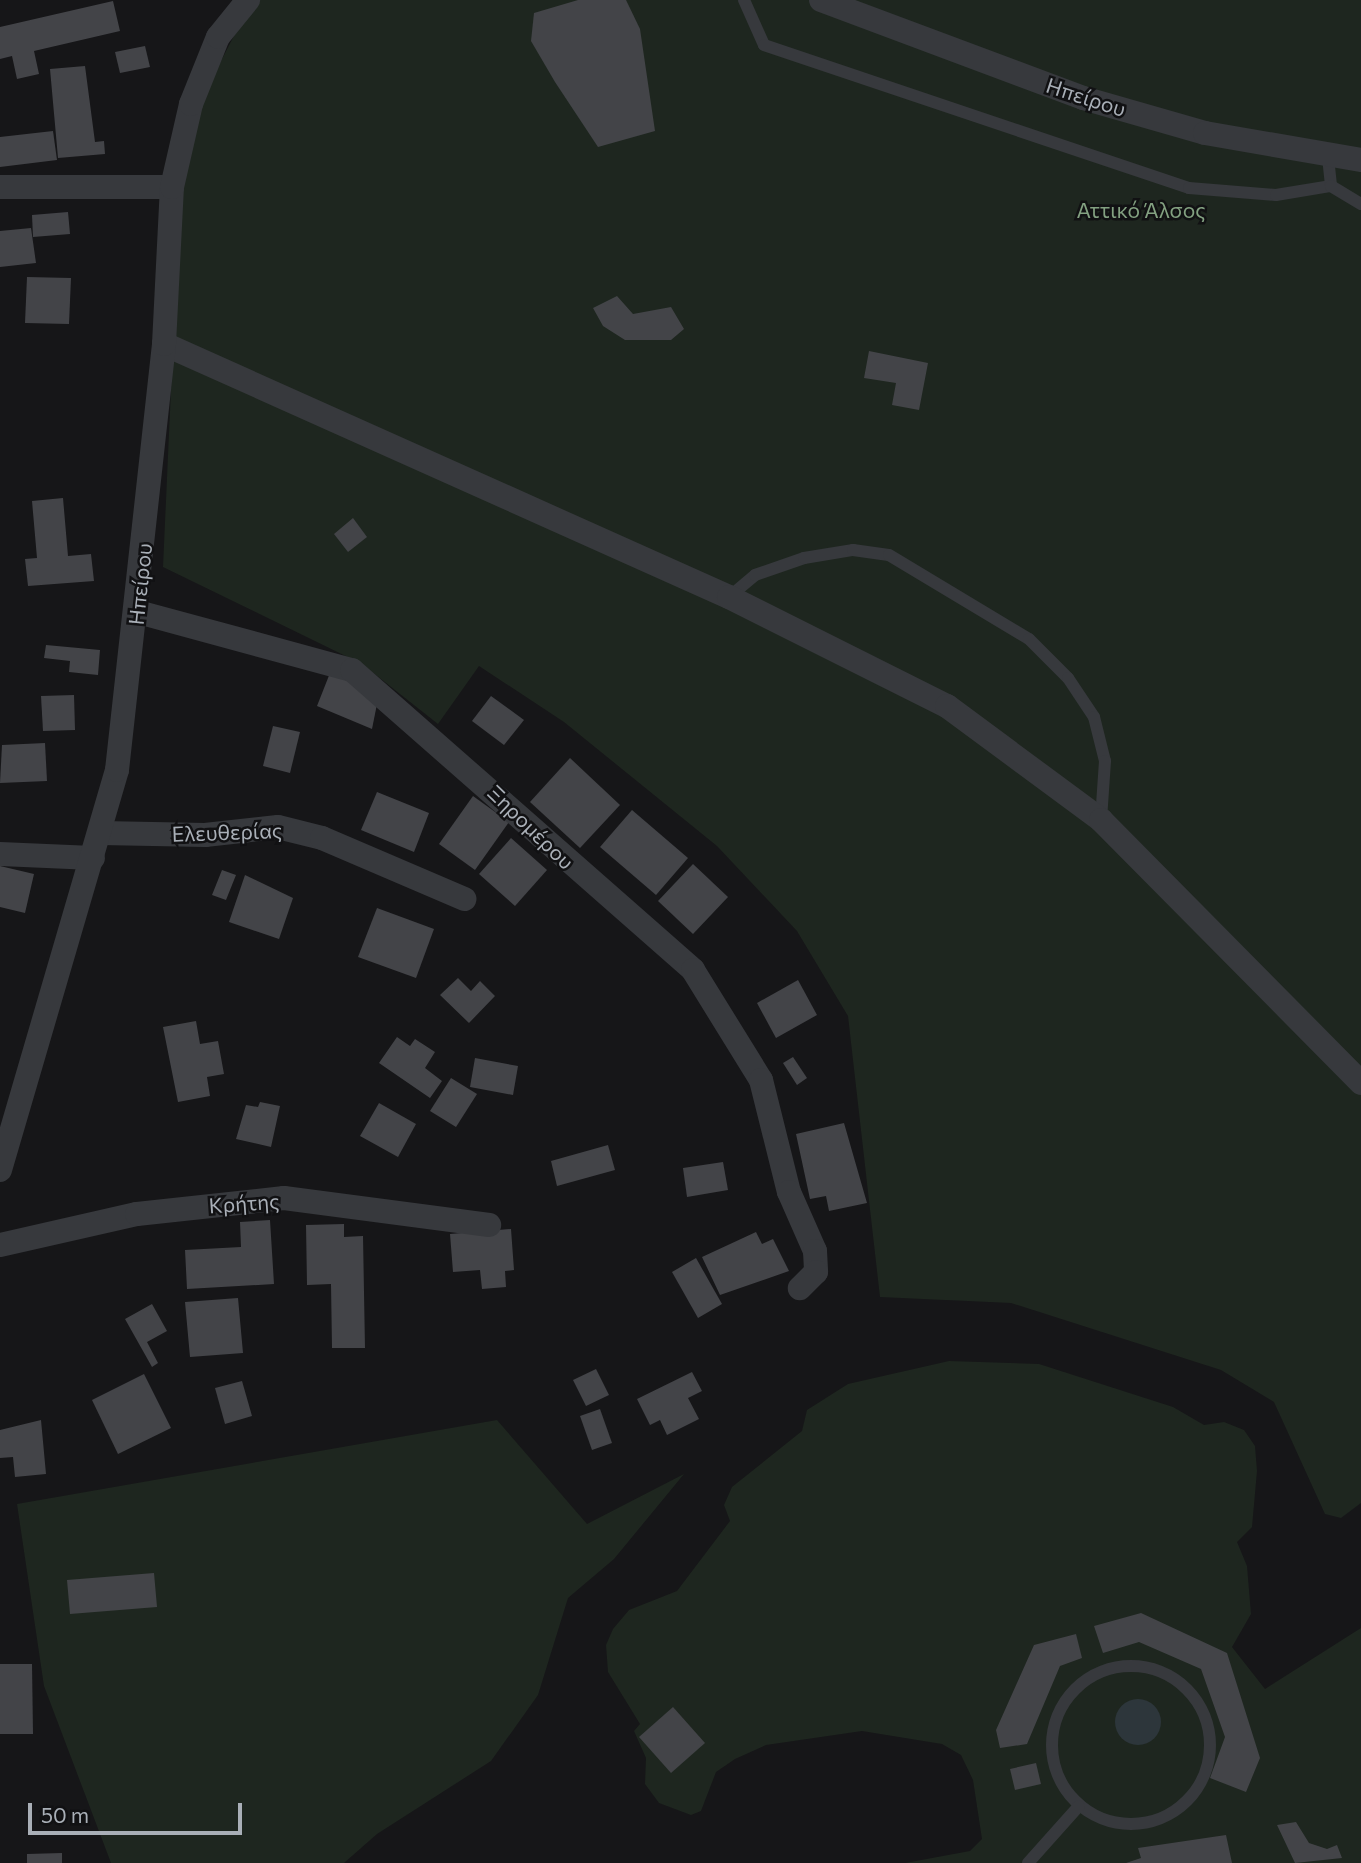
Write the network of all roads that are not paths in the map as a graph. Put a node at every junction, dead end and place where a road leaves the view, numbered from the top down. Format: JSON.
{"nodes":[{"id":1,"x":248,"y":0,"type":"edge"},
{"id":2,"x":744,"y":0,"type":"edge"},
{"id":3,"x":821,"y":0,"type":"edge"},
{"id":4,"x":1328,"y":157,"type":"junction"},
{"id":5,"x":1361,"y":160,"type":"edge"},
{"id":6,"x":1331,"y":186,"type":"junction"},
{"id":7,"x":0,"y":187,"type":"edge"},
{"id":8,"x":172,"y":187,"type":"junction"},
{"id":9,"x":1361,"y":204,"type":"edge"},
{"id":10,"x":164,"y":344,"type":"junction"},
{"id":11,"x":729,"y":597,"type":"junction"},
{"id":12,"x":138,"y":612,"type":"junction"},
{"id":13,"x":1101,"y":820,"type":"junction"},
{"id":14,"x":102,"y":833,"type":"junction"},
{"id":15,"x":0,"y":854,"type":"edge"},
{"id":16,"x":93,"y":858,"type":"junction"},
{"id":17,"x":464,"y":900,"type":"dead end"},
{"id":18,"x":1361,"y":1083,"type":"edge"},
{"id":19,"x":0,"y":1170,"type":"edge"},
{"id":20,"x":489,"y":1225,"type":"dead end"},
{"id":21,"x":0,"y":1245,"type":"edge"},
{"id":22,"x":800,"y":1288,"type":"dead end"},
{"id":23,"x":1079,"y":1805,"type":"junction"},
{"id":24,"x":1028,"y":1863,"type":"edge"}],
"edges":[{"from":1,"to":8,"type":"street","name":"Ηπείρου"},
{"from":2,"to":6,"type":"lane"},
{"from":3,"to":4,"type":"street","name":"Ηπείρου"},
{"from":4,"to":5,"type":"street","name":"Ηπείρου"},
{"from":4,"to":6,"type":"lane"},
{"from":6,"to":9,"type":"lane"},
{"from":7,"to":8,"type":"street"},
{"from":8,"to":10,"type":"street","name":"Ηπείρου"},
{"from":10,"to":11,"type":"street"},
{"from":10,"to":12,"type":"street","name":"Ηπείρου"},
{"from":11,"to":13,"type":"street"},
{"from":11,"to":13,"type":"lane"},
{"from":12,"to":14,"type":"street","name":"Ηπείρου"},
{"from":12,"to":22,"type":"street","name":"Ξηρομέρου"},
{"from":13,"to":18,"type":"street"},
{"from":14,"to":16,"type":"street","name":"Ηπείρου"},
{"from":14,"to":17,"type":"street","name":"Ελευθερίας"},
{"from":15,"to":16,"type":"street"},
{"from":16,"to":19,"type":"street","name":"Ηπείρου"},
{"from":20,"to":21,"type":"street","name":"Κρήτης"},
{"from":23,"to":23,"type":"lane"},
{"from":23,"to":24,"type":"lane"}]}
